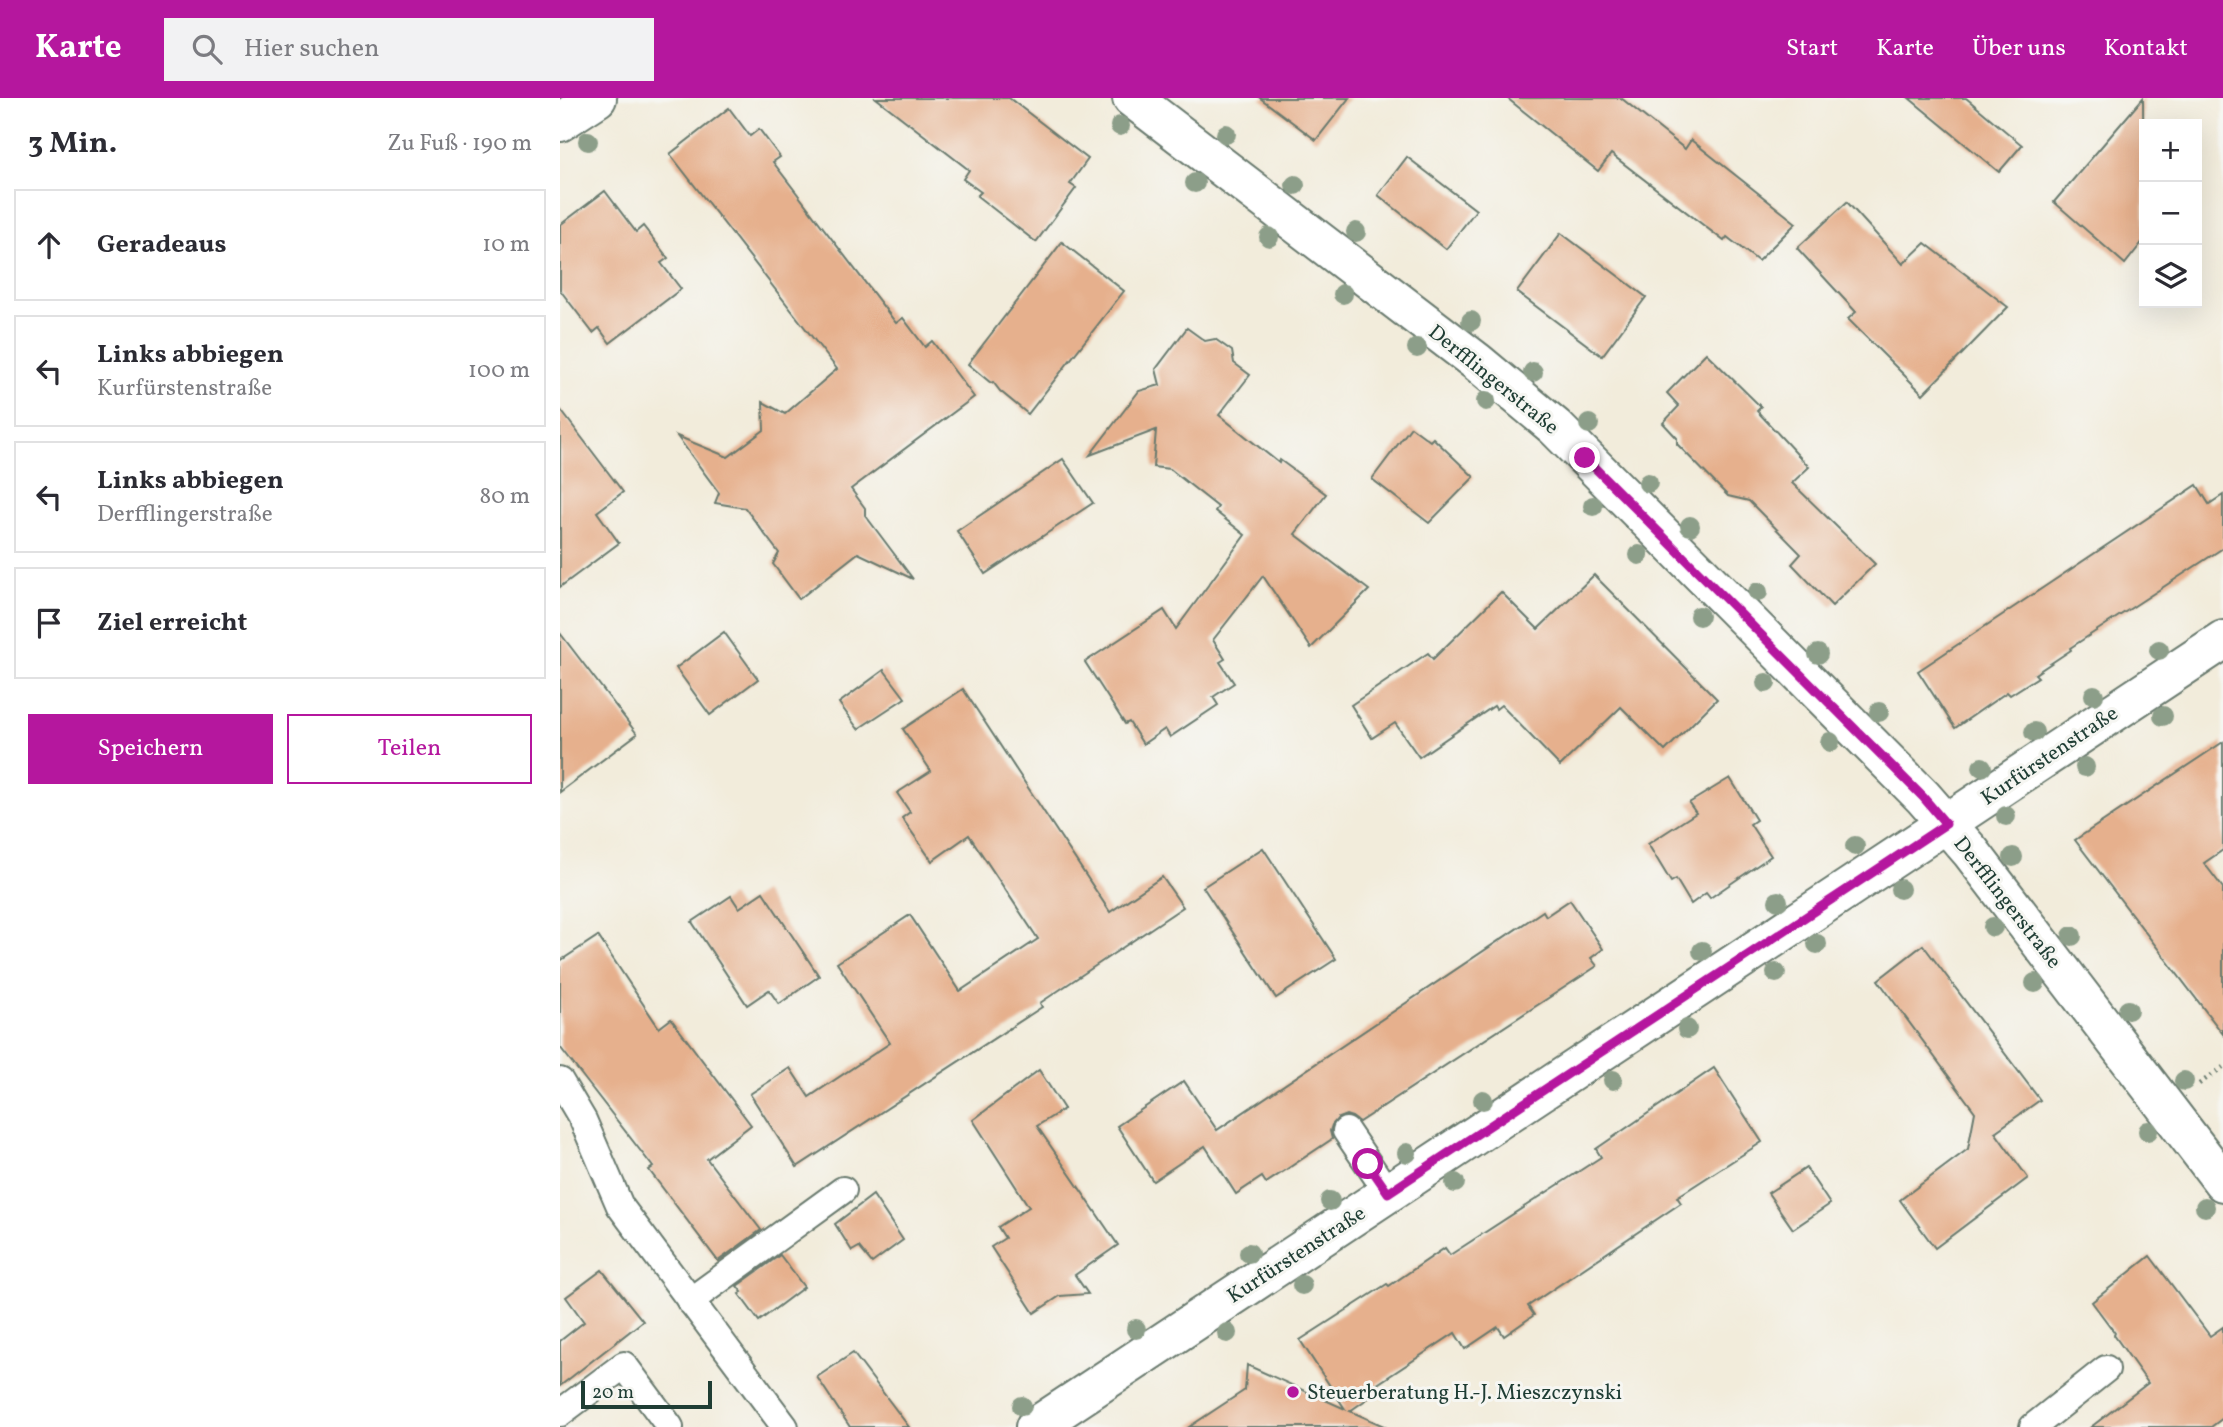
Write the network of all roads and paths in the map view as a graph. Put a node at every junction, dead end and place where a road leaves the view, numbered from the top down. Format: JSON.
{"nodes":[{"id":1,"x":597,"y":98,"type":"edge"},
{"id":2,"x":1132,"y":98,"type":"edge"},
{"id":3,"x":560,"y":122,"type":"edge"},
{"id":4,"x":2223,"y":640,"type":"edge"},
{"id":5,"x":1946,"y":824,"type":"junction"},
{"id":6,"x":2223,"y":1067,"type":"edge"},
{"id":7,"x":560,"y":1081,"type":"edge"},
{"id":8,"x":2199,"y":1085,"type":"dead end"},
{"id":9,"x":1346,"y":1131,"type":"dead end"},
{"id":10,"x":2223,"y":1182,"type":"edge"},
{"id":11,"x":843,"y":1190,"type":"dead end"},
{"id":12,"x":1388,"y":1193,"type":"junction"},
{"id":13,"x":690,"y":1301,"type":"junction"},
{"id":14,"x":2106,"y":1369,"type":"dead end"},
{"id":15,"x":560,"y":1413,"type":"edge"},
{"id":16,"x":670,"y":1427,"type":"edge"},
{"id":17,"x":785,"y":1427,"type":"edge"},
{"id":18,"x":1035,"y":1427,"type":"edge"},
{"id":19,"x":2033,"y":1427,"type":"edge"}],
"edges":[{"from":1,"to":3,"type":"street"},
{"from":2,"to":5,"type":"street","name":"Derfflingerstraße"},
{"from":4,"to":5,"type":"street","name":"Kurfürstenstraße"},
{"from":5,"to":10,"type":"street","name":"Derfflingerstraße"},
{"from":5,"to":12,"type":"street","name":"Kurfürstenstraße"},
{"from":6,"to":8,"type":"path"},
{"from":7,"to":13,"type":"lane"},
{"from":9,"to":12,"type":"lane"},
{"from":11,"to":13,"type":"lane"},
{"from":12,"to":18,"type":"street","name":"Kurfürstenstraße"},
{"from":13,"to":17,"type":"lane"},
{"from":14,"to":19,"type":"lane"},
{"from":15,"to":16,"type":"lane"}]}
